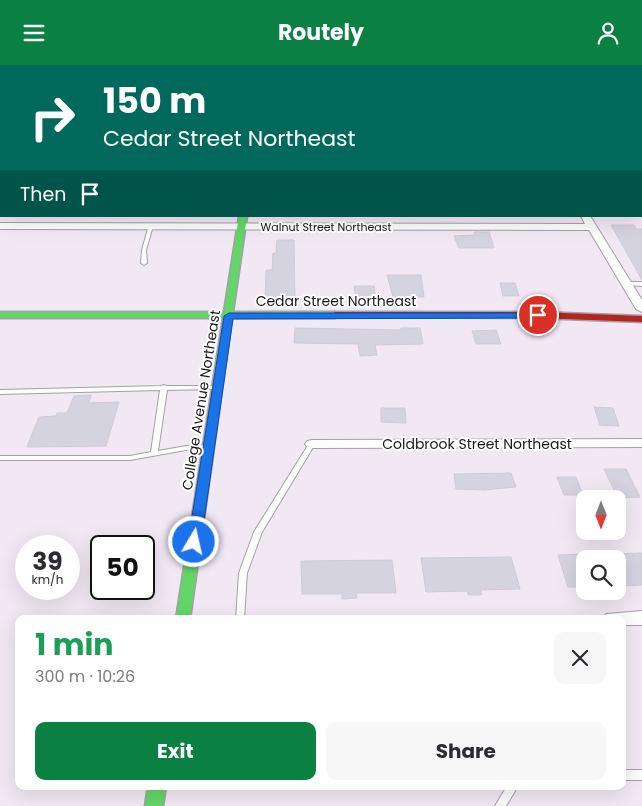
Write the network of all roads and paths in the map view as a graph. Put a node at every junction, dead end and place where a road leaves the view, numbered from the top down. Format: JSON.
{"nodes":[{"id":1,"x":586,"y":217,"type":"edge"},
{"id":2,"x":243,"y":221,"type":"edge"},
{"id":3,"x":0,"y":226,"type":"edge"},
{"id":4,"x":151,"y":226,"type":"junction"},
{"id":5,"x":592,"y":227,"type":"junction"},
{"id":6,"x":144,"y":263,"type":"dead end"},
{"id":7,"x":627,"y":284,"type":"junction"},
{"id":8,"x":642,"y":284,"type":"edge"},
{"id":9,"x":642,"y":309,"type":"edge"},
{"id":10,"x":0,"y":315,"type":"edge"},
{"id":11,"x":229,"y":316,"type":"junction"},
{"id":12,"x":642,"y":319,"type":"edge"},
{"id":13,"x":164,"y":387,"type":"junction"},
{"id":14,"x":218,"y":387,"type":"junction"},
{"id":15,"x":0,"y":392,"type":"edge"},
{"id":16,"x":642,"y":443,"type":"edge"},
{"id":17,"x":312,"y":444,"type":"joint"},
{"id":18,"x":209,"y":447,"type":"junction"},
{"id":19,"x":154,"y":453,"type":"junction"},
{"id":20,"x":0,"y":459,"type":"edge"},
{"id":21,"x":184,"y":615,"type":"edge"},
{"id":22,"x":240,"y":615,"type":"edge"},
{"id":23,"x":642,"y":618,"type":"edge"},
{"id":24,"x":626,"y":619,"type":"edge"},
{"id":25,"x":626,"y":775,"type":"edge"},
{"id":26,"x":642,"y":775,"type":"edge"},
{"id":27,"x":156,"y":790,"type":"edge"},
{"id":28,"x":510,"y":790,"type":"edge"},
{"id":29,"x":154,"y":806,"type":"edge"},
{"id":30,"x":500,"y":806,"type":"edge"}],
"edges":[{"from":1,"to":5,"type":"street"},
{"from":2,"to":4,"type":"street","name":"Walnut Street Northeast"},
{"from":2,"to":5,"type":"street","name":"Walnut Street Northeast"},
{"from":2,"to":11,"type":"street","name":"College Avenue Northeast"},
{"from":3,"to":4,"type":"street","name":"Walnut Street Northeast"},
{"from":4,"to":6,"type":"lane"},
{"from":5,"to":7,"type":"street"},
{"from":7,"to":8,"type":"lane"},
{"from":7,"to":9,"type":"street"},
{"from":10,"to":11,"type":"street","name":"Cedar Street Northeast"},
{"from":11,"to":12,"type":"street","name":"Cedar Street Northeast"},
{"from":11,"to":14,"type":"street","name":"College Avenue Northeast"},
{"from":13,"to":14,"type":"lane"},
{"from":13,"to":15,"type":"lane"},
{"from":13,"to":19,"type":"lane"},
{"from":14,"to":18,"type":"street","name":"College Avenue Northeast"},
{"from":16,"to":17,"type":"street","name":"Coldbrook Street Northeast"},
{"from":17,"to":22,"type":"lane"},
{"from":18,"to":19,"type":"lane"},
{"from":18,"to":21,"type":"street","name":"College Avenue Northeast"},
{"from":19,"to":20,"type":"lane"},
{"from":23,"to":24,"type":"street"},
{"from":25,"to":26,"type":"lane"},
{"from":27,"to":29,"type":"street"},
{"from":28,"to":30,"type":"lane"}]}
